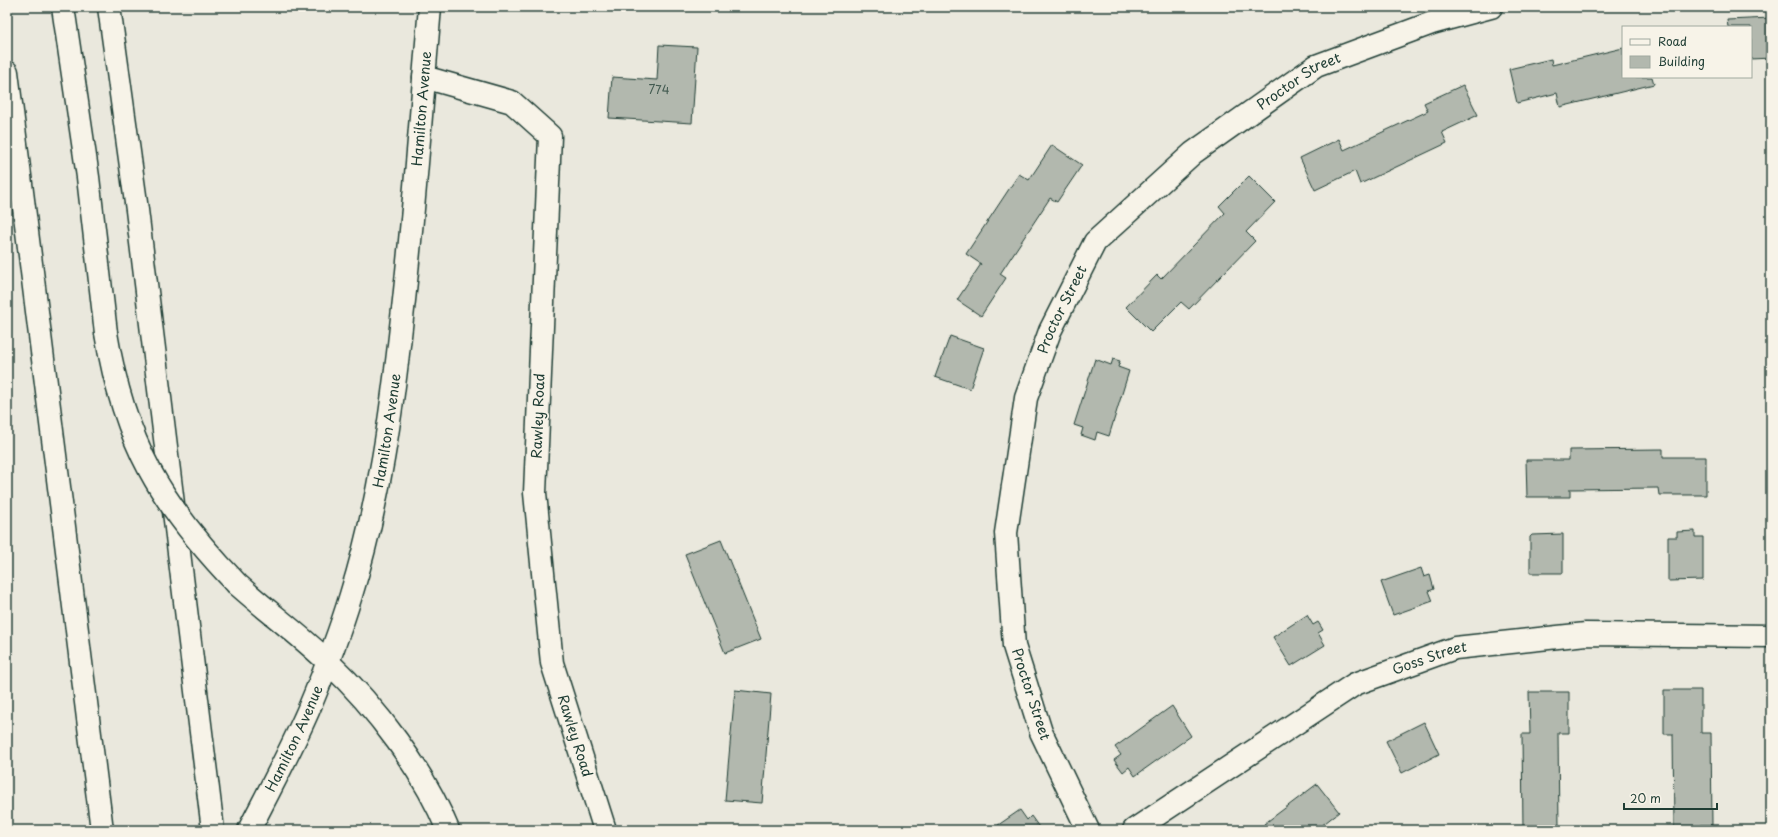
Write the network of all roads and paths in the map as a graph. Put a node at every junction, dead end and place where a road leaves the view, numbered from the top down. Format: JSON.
{"nodes":[{"id":1,"x":63,"y":7,"type":"edge"},
{"id":2,"x":109,"y":7,"type":"edge"},
{"id":3,"x":430,"y":7,"type":"edge"},
{"id":4,"x":1491,"y":7,"type":"edge"},
{"id":5,"x":7,"y":72,"type":"edge"},
{"id":6,"x":424,"y":78,"type":"junction"},
{"id":7,"x":1771,"y":636,"type":"edge"},
{"id":8,"x":328,"y":662,"type":"junction"},
{"id":9,"x":102,"y":830,"type":"edge"},
{"id":10,"x":213,"y":830,"type":"edge"},
{"id":11,"x":249,"y":830,"type":"edge"},
{"id":12,"x":448,"y":830,"type":"edge"},
{"id":13,"x":605,"y":830,"type":"edge"},
{"id":14,"x":1088,"y":830,"type":"edge"},
{"id":15,"x":1134,"y":830,"type":"edge"}],
"edges":[{"from":1,"to":8,"type":"main road","bridge":true},
{"from":2,"to":10,"type":"main road"},
{"from":3,"to":6,"type":"main road","name":"Hamilton Avenue"},
{"from":4,"to":14,"type":"main road","name":"Proctor Street"},
{"from":5,"to":9,"type":"main road"},
{"from":6,"to":8,"type":"main road","name":"Hamilton Avenue"},
{"from":6,"to":13,"type":"main road","name":"Rawley Road"},
{"from":7,"to":15,"type":"main road","name":"Goss Street"},
{"from":8,"to":11,"type":"main road","name":"Hamilton Avenue"},
{"from":8,"to":12,"type":"main road"}]}
